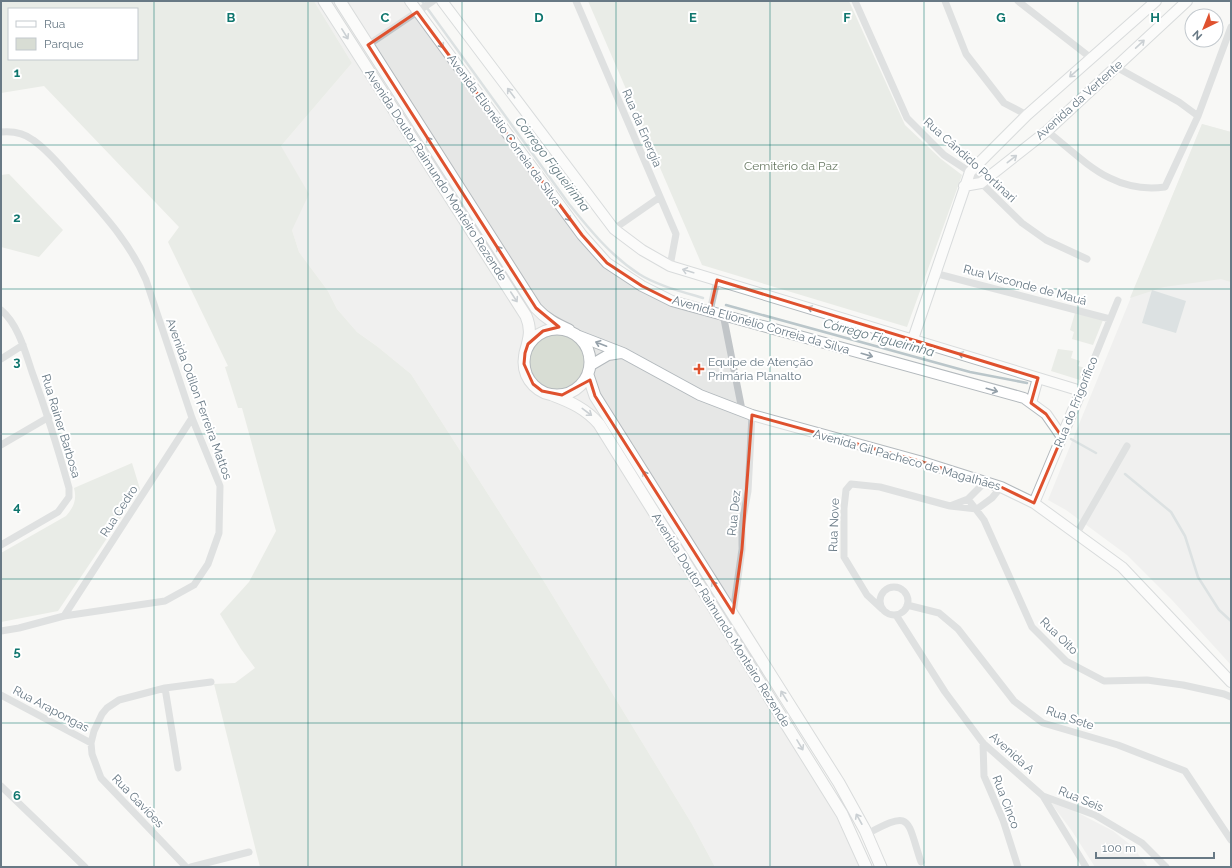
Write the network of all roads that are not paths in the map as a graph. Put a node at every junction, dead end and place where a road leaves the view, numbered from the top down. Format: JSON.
{"nodes":[{"id":1,"x":324,"y":1,"type":"edge"},
{"id":2,"x":340,"y":1,"type":"edge"},
{"id":3,"x":410,"y":1,"type":"edge"},
{"id":4,"x":433,"y":1,"type":"edge"},
{"id":5,"x":442,"y":1,"type":"edge"},
{"id":6,"x":576,"y":1,"type":"edge"},
{"id":7,"x":855,"y":1,"type":"edge"},
{"id":8,"x":945,"y":1,"type":"edge"},
{"id":9,"x":1018,"y":1,"type":"edge"},
{"id":10,"x":1156,"y":1,"type":"edge"},
{"id":11,"x":1187,"y":1,"type":"edge"},
{"id":12,"x":417,"y":12,"type":"junction"},
{"id":13,"x":1231,"y":27,"type":"edge"},
{"id":14,"x":368,"y":45,"type":"junction"},
{"id":15,"x":1092,"y":58,"type":"junction"},
{"id":16,"x":1116,"y":67,"type":"junction"},
{"id":17,"x":1027,"y":116,"type":"junction"},
{"id":18,"x":1198,"y":116,"type":"junction"},
{"id":19,"x":1047,"y":131,"type":"junction"},
{"id":20,"x":1,"y":132,"type":"edge"},
{"id":21,"x":970,"y":172,"type":"junction"},
{"id":22,"x":981,"y":183,"type":"junction"},
{"id":23,"x":964,"y":186,"type":"junction"},
{"id":24,"x":660,"y":197,"type":"junction"},
{"id":25,"x":614,"y":229,"type":"junction"},
{"id":26,"x":1087,"y":259,"type":"dead end"},
{"id":27,"x":670,"y":266,"type":"junction"},
{"id":28,"x":934,"y":273,"type":"junction"},
{"id":29,"x":717,"y":280,"type":"junction"},
{"id":30,"x":1118,"y":300,"type":"dead end"},
{"id":31,"x":1,"y":310,"type":"edge"},
{"id":32,"x":710,"y":311,"type":"junction"},
{"id":33,"x":723,"y":314,"type":"junction"},
{"id":34,"x":1110,"y":319,"type":"junction"},
{"id":35,"x":574,"y":333,"type":"junction"},
{"id":36,"x":913,"y":339,"type":"junction"},
{"id":37,"x":23,"y":345,"type":"junction"},
{"id":38,"x":525,"y":353,"type":"junction"},
{"id":39,"x":623,"y":353,"type":"junction"},
{"id":40,"x":1,"y":358,"type":"edge"},
{"id":41,"x":589,"y":370,"type":"junction"},
{"id":42,"x":1038,"y":378,"type":"junction"},
{"id":43,"x":1081,"y":391,"type":"junction"},
{"id":44,"x":552,"y":395,"type":"junction"},
{"id":45,"x":1031,"y":404,"type":"junction"},
{"id":46,"x":742,"y":410,"type":"junction"},
{"id":47,"x":752,"y":415,"type":"junction"},
{"id":48,"x":49,"y":417,"type":"junction"},
{"id":49,"x":192,"y":418,"type":"junction"},
{"id":50,"x":1062,"y":437,"type":"junction"},
{"id":51,"x":1,"y":445,"type":"edge"},
{"id":52,"x":1127,"y":446,"type":"dead end"},
{"id":53,"x":985,"y":482,"type":"junction"},
{"id":54,"x":1001,"y":487,"type":"junction"},
{"id":55,"x":968,"y":499,"type":"junction"},
{"id":56,"x":1034,"y":504,"type":"junction"},
{"id":57,"x":950,"y":506,"type":"junction"},
{"id":58,"x":977,"y":509,"type":"junction"},
{"id":59,"x":1077,"y":533,"type":"junction"},
{"id":60,"x":1,"y":545,"type":"edge"},
{"id":61,"x":907,"y":605,"type":"junction"},
{"id":62,"x":882,"y":609,"type":"junction"},
{"id":63,"x":733,"y":613,"type":"junction"},
{"id":64,"x":896,"y":615,"type":"junction"},
{"id":65,"x":64,"y":616,"type":"junction"},
{"id":66,"x":1,"y":631,"type":"edge"},
{"id":67,"x":210,"y":682,"type":"dead end"},
{"id":68,"x":1231,"y":682,"type":"edge"},
{"id":69,"x":165,"y":688,"type":"junction"},
{"id":70,"x":1,"y":695,"type":"edge"},
{"id":71,"x":1231,"y":697,"type":"edge"},
{"id":72,"x":91,"y":743,"type":"junction"},
{"id":73,"x":983,"y":743,"type":"junction"},
{"id":74,"x":178,"y":768,"type":"dead end"},
{"id":75,"x":2,"y":790,"type":"edge"},
{"id":76,"x":1043,"y":796,"type":"junction"},
{"id":77,"x":867,"y":834,"type":"junction"},
{"id":78,"x":1231,"y":840,"type":"edge"},
{"id":79,"x":249,"y":852,"type":"dead end"},
{"id":80,"x":921,"y":862,"type":"dead end"},
{"id":81,"x":85,"y":867,"type":"edge"},
{"id":82,"x":186,"y":867,"type":"edge"},
{"id":83,"x":191,"y":867,"type":"edge"},
{"id":84,"x":866,"y":867,"type":"edge"},
{"id":85,"x":881,"y":867,"type":"edge"},
{"id":86,"x":1018,"y":867,"type":"edge"},
{"id":87,"x":1086,"y":867,"type":"edge"},
{"id":88,"x":1166,"y":867,"type":"edge"}],
"edges":[{"from":1,"to":38,"type":"main road","name":"Avenida Doutor Raimundo Monteiro Rezende","one_way":true},
{"from":2,"to":14,"type":"main road","name":"Avenida Doutor Raimundo Monteiro Rezende"},
{"from":3,"to":12,"type":"street","name":"Avenida Elionélio Correia da Silva"},
{"from":4,"to":12,"type":"street"},
{"from":25,"to":5,"type":"street","one_way":true},
{"from":6,"to":24,"type":"street","name":"Rua da Energia"},
{"from":7,"to":21,"type":"street","name":"Rua Cândido Portinari"},
{"from":8,"to":17,"type":"street"},
{"from":9,"to":15,"type":"street"},
{"from":10,"to":15,"type":"street","name":"Avenida da Vertente"},
{"from":16,"to":11,"type":"street","name":"Avenida da Vertente","one_way":true},
{"from":12,"to":14,"type":"street"},
{"from":12,"to":32,"type":"street","name":"Avenida Elionélio Correia da Silva","one_way":true},
{"from":13,"to":18,"type":"street"},
{"from":35,"to":14,"type":"main road","name":"Avenida Doutor Raimundo Monteiro Rezende","one_way":true},
{"from":15,"to":17,"type":"street","name":"Avenida da Vertente","one_way":true},
{"from":16,"to":18,"type":"street"},
{"from":16,"to":19,"type":"street","name":"Avenida da Vertente"},
{"from":17,"to":21,"type":"street","name":"Avenida da Vertente"},
{"from":18,"to":19,"type":"street"},
{"from":22,"to":19,"type":"street","name":"Avenida da Vertente","one_way":true},
{"from":20,"to":49,"type":"street","name":"Avenida Odilon Ferreira Mattos"},
{"from":21,"to":22,"type":"street","name":"Rua Cândido Portinari"},
{"from":21,"to":23,"type":"street","name":"Avenida da Vertente"},
{"from":22,"to":23,"type":"street","name":"Avenida da Vertente"},
{"from":22,"to":26,"type":"street","name":"Rua Cândido Portinari"},
{"from":23,"to":28,"type":"street","name":"Avenida da Vertente"},
{"from":24,"to":25,"type":"street"},
{"from":24,"to":27,"type":"street","name":"Rua da Energia"},
{"from":25,"to":27,"type":"street"},
{"from":29,"to":27,"type":"street","one_way":true},
{"from":28,"to":34,"type":"street","name":"Rua Visconde de Mauá"},
{"from":28,"to":36,"type":"street","name":"Avenida da Vertente"},
{"from":29,"to":32,"type":"street"},
{"from":36,"to":29,"type":"street","one_way":true},
{"from":30,"to":34,"type":"street","name":"Rua do Frigorífico"},
{"from":31,"to":37,"type":"street","name":"Rua Rainer Barbosa"},
{"from":32,"to":33,"type":"street","name":"Avenida Elionélio Correia da Silva"},
{"from":33,"to":45,"type":"street","name":"Avenida Elionélio Correia da Silva","one_way":true},
{"from":33,"to":46,"type":"street"},
{"from":34,"to":43,"type":"street","name":"Rua do Frigorífico"},
{"from":35,"to":38,"type":"main road"},
{"from":39,"to":35,"type":"street","name":"Avenida Gil Pacheco de Magalhães","one_way":true},
{"from":35,"to":41,"type":"main road","name":"Avenida Doutor Raimundo Monteiro Rezende"},
{"from":42,"to":36,"type":"street","one_way":true},
{"from":37,"to":40,"type":"street"},
{"from":37,"to":48,"type":"street","name":"Rua Rainer Barbosa"},
{"from":38,"to":44,"type":"main road","name":"Avenida Doutor Raimundo Monteiro Rezende"},
{"from":39,"to":41,"type":"street"},
{"from":39,"to":46,"type":"street","name":"Avenida Gil Pacheco de Magalhães"},
{"from":41,"to":44,"type":"main road"},
{"from":63,"to":41,"type":"main road","name":"Avenida Doutor Raimundo Monteiro Rezende","one_way":true},
{"from":42,"to":43,"type":"street"},
{"from":42,"to":45,"type":"street"},
{"from":43,"to":50,"type":"street","name":"Rua do Frigorífico"},
{"from":44,"to":84,"type":"main road","name":"Avenida Doutor Raimundo Monteiro Rezende","one_way":true},
{"from":45,"to":50,"type":"street","name":"Avenida Elionélio Correia da Silva"},
{"from":46,"to":47,"type":"street","name":"Avenida Gil Pacheco de Magalhães"},
{"from":47,"to":53,"type":"street","name":"Avenida Gil Pacheco de Magalhães"},
{"from":47,"to":63,"type":"street","name":"Rua Dez"},
{"from":48,"to":51,"type":"street"},
{"from":48,"to":60,"type":"street","name":"Rua Rainer Barbosa"},
{"from":49,"to":65,"type":"street","name":"Rua Cedro"},
{"from":49,"to":65,"type":"street","name":"Avenida Odilon Ferreira Mattos"},
{"from":50,"to":56,"type":"street","name":"Rua do Frigorífico"},
{"from":52,"to":59,"type":"street"},
{"from":53,"to":54,"type":"street","name":"Avenida Gil Pacheco de Magalhães"},
{"from":53,"to":55,"type":"street"},
{"from":54,"to":56,"type":"street","name":"Avenida Gil Pacheco de Magalhães"},
{"from":54,"to":58,"type":"street"},
{"from":55,"to":57,"type":"street"},
{"from":55,"to":58,"type":"street","name":"Rua Oito"},
{"from":56,"to":59,"type":"street","name":"Avenida Gil Pacheco de Magalhães"},
{"from":57,"to":58,"type":"street","name":"Rua Nove"},
{"from":57,"to":62,"type":"street","name":"Rua Nove"},
{"from":58,"to":71,"type":"street","name":"Rua Oito"},
{"from":59,"to":68,"type":"street","name":"Avenida Gil Pacheco de Magalhães"},
{"from":61,"to":62,"type":"street"},
{"from":61,"to":64,"type":"street"},
{"from":61,"to":78,"type":"street","name":"Rua Sete"},
{"from":62,"to":64,"type":"street"},
{"from":77,"to":63,"type":"main road","name":"Avenida Doutor Raimundo Monteiro Rezende","one_way":true},
{"from":64,"to":73,"type":"street","name":"Avenida A"},
{"from":65,"to":66,"type":"street","name":"Avenida Odilon Ferreira Mattos"},
{"from":67,"to":69,"type":"street","name":"Rua Gaviões"},
{"from":69,"to":72,"type":"street","name":"Rua Gaviões"},
{"from":69,"to":74,"type":"street"},
{"from":70,"to":72,"type":"street","name":"Rua Arapongas"},
{"from":72,"to":82,"type":"street","name":"Rua Gaviões"},
{"from":73,"to":76,"type":"street","name":"Avenida A"},
{"from":73,"to":86,"type":"street","name":"Rua Cinco"},
{"from":75,"to":81,"type":"street"},
{"from":76,"to":87,"type":"street","name":"Avenida A"},
{"from":76,"to":88,"type":"street","name":"Rua Seis"},
{"from":77,"to":80,"type":"street"},
{"from":77,"to":85,"type":"main road","name":"Avenida Doutor Raimundo Monteiro Rezende"},
{"from":79,"to":83,"type":"street"}]}
